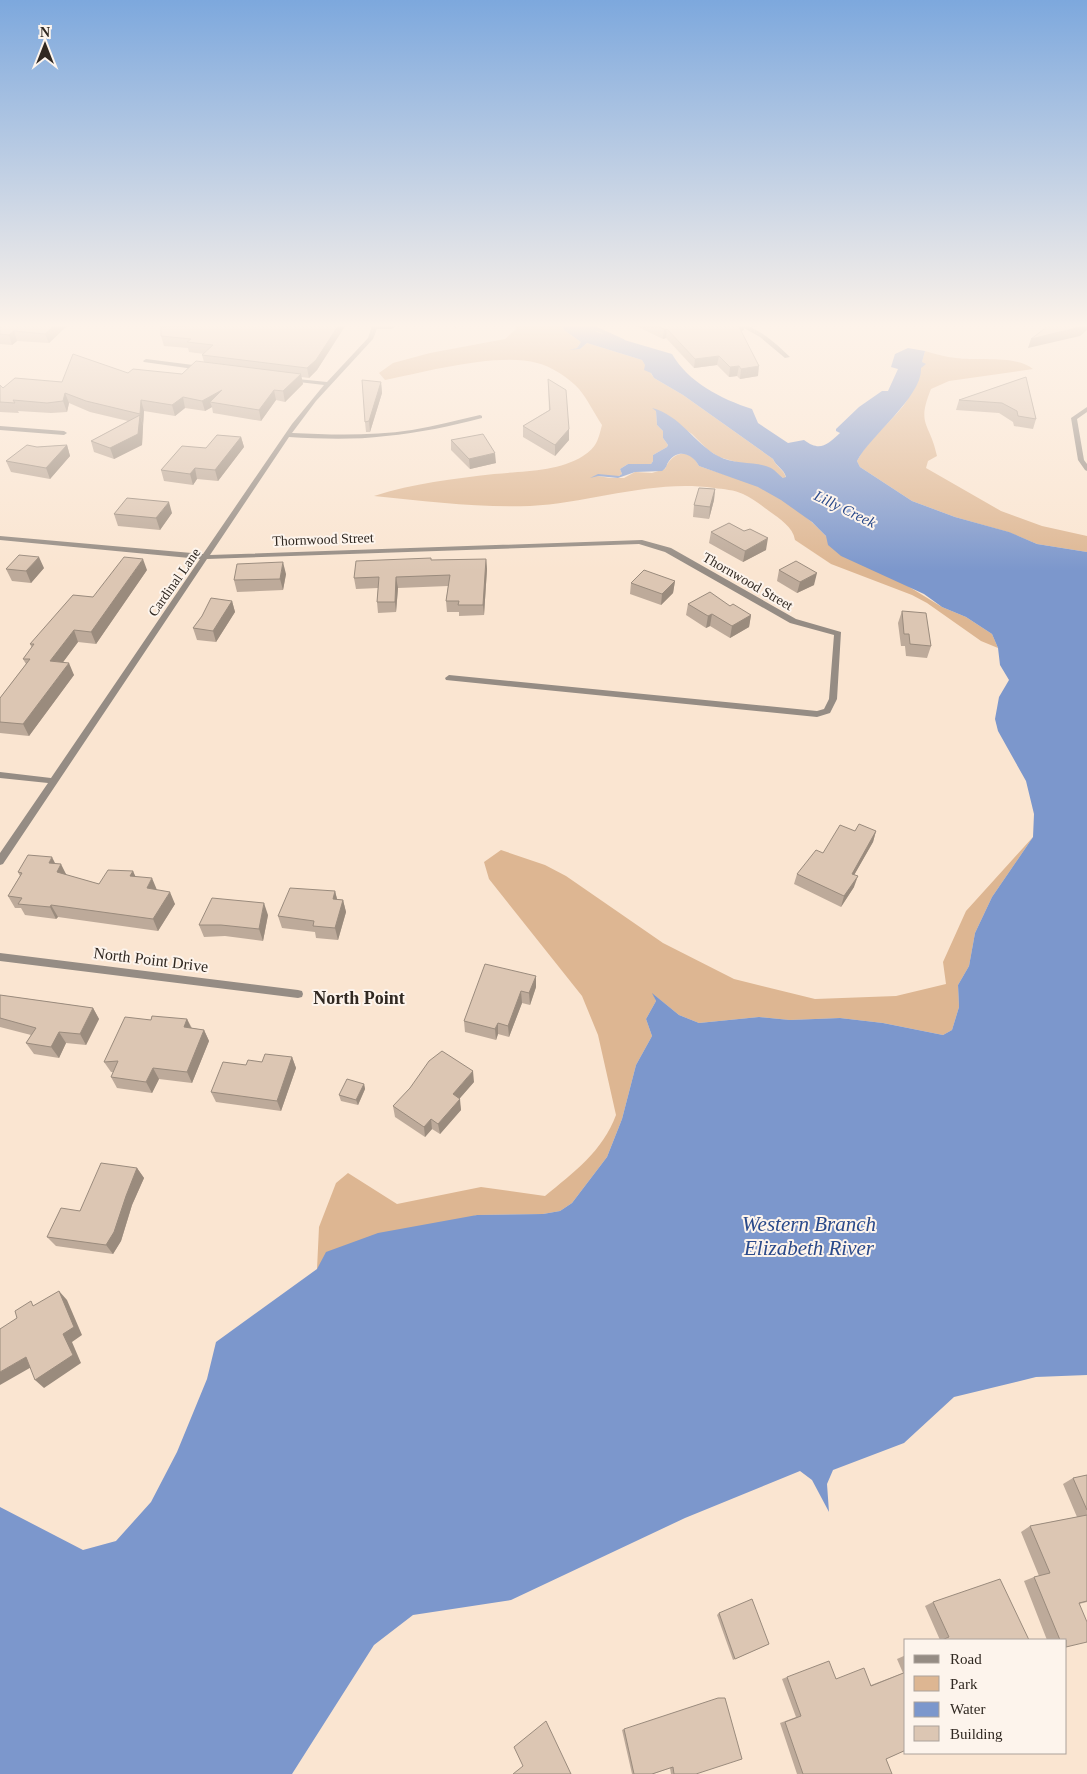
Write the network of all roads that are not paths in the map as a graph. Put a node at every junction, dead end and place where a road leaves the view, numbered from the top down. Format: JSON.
{"nodes":[{"id":1,"x":311,"y":406,"type":"edge"},
{"id":2,"x":1087,"y":409,"type":"edge"},
{"id":3,"x":480,"y":417,"type":"dead end"},
{"id":4,"x":0,"y":428,"type":"edge"},
{"id":5,"x":64,"y":433,"type":"dead end"},
{"id":6,"x":288,"y":435,"type":"junction"},
{"id":7,"x":1087,"y":469,"type":"edge"},
{"id":8,"x":0,"y":538,"type":"edge"},
{"id":9,"x":207,"y":557,"type":"junction"},
{"id":10,"x":449,"y":678,"type":"dead end"},
{"id":11,"x":0,"y":775,"type":"edge"},
{"id":12,"x":54,"y":781,"type":"junction"},
{"id":13,"x":0,"y":862,"type":"edge"},
{"id":14,"x":0,"y":957,"type":"edge"},
{"id":15,"x":298,"y":994,"type":"dead end"}],
"edges":[{"from":1,"to":6,"type":"street","name":"Cardinal Lane"},
{"from":2,"to":7,"type":"street"},
{"from":3,"to":6,"type":"street"},
{"from":4,"to":5,"type":"street"},
{"from":6,"to":9,"type":"street","name":"Cardinal Lane"},
{"from":8,"to":9,"type":"street","name":"Thornwood Street"},
{"from":9,"to":10,"type":"street","name":"Thornwood Street"},
{"from":9,"to":12,"type":"street","name":"Cardinal Lane"},
{"from":11,"to":12,"type":"street"},
{"from":12,"to":13,"type":"street","name":"Cardinal Lane"},
{"from":14,"to":15,"type":"street","name":"North Point Drive"}]}
